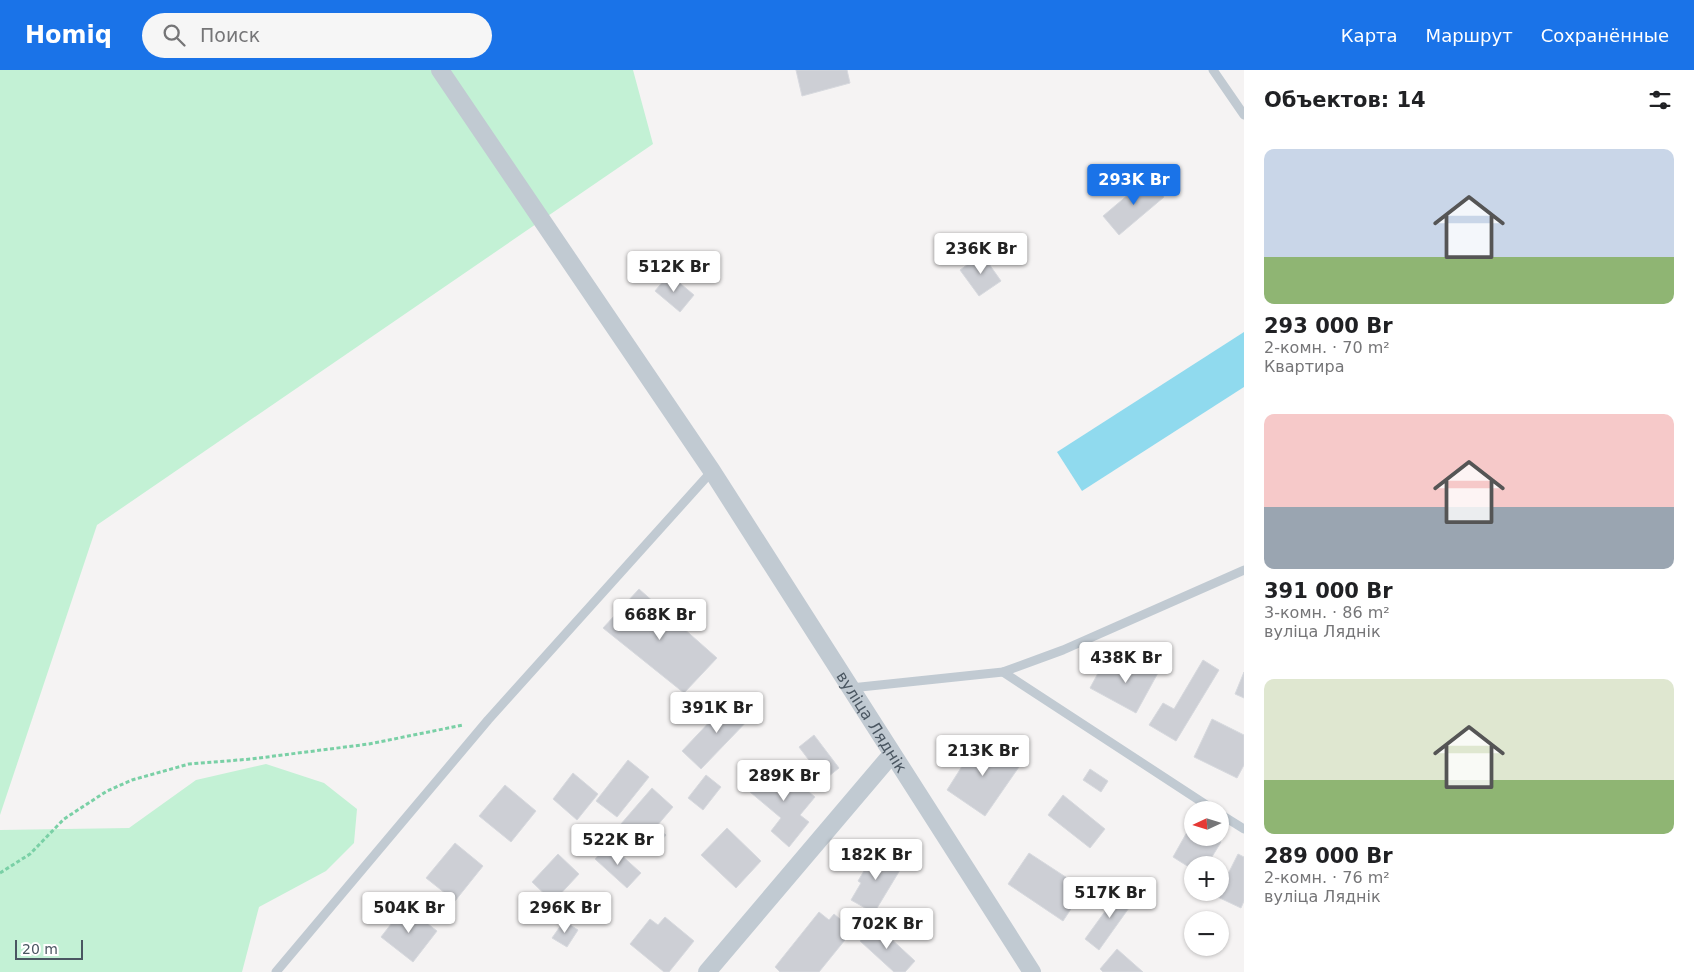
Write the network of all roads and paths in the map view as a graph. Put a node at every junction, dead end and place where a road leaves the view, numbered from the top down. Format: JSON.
{"nodes":[{"id":1,"x":440,"y":70,"type":"edge"},
{"id":2,"x":1213,"y":70,"type":"edge"},
{"id":3,"x":1244,"y":115,"type":"edge"},
{"id":4,"x":712,"y":471,"type":"junction"},
{"id":5,"x":1244,"y":570,"type":"edge"},
{"id":6,"x":1003,"y":672,"type":"junction"},
{"id":7,"x":851,"y":688,"type":"junction"},
{"id":8,"x":488,"y":720,"type":"junction"},
{"id":9,"x":892,"y":754,"type":"junction"},
{"id":10,"x":1200,"y":801,"type":"edge"},
{"id":11,"x":1229,"y":820,"type":"edge"},
{"id":12,"x":1244,"y":830,"type":"edge"},
{"id":13,"x":0,"y":873,"type":"edge"},
{"id":14,"x":276,"y":972,"type":"edge"},
{"id":15,"x":707,"y":972,"type":"edge"},
{"id":16,"x":1032,"y":972,"type":"edge"}],
"edges":[{"from":1,"to":4,"type":"street","name":"вуліца Ляднік"},
{"from":2,"to":3,"type":"lane"},
{"from":4,"to":7,"type":"street","name":"вуліца Ляднік"},
{"from":4,"to":8,"type":"lane"},
{"from":5,"to":6,"type":"lane"},
{"from":6,"to":7,"type":"lane"},
{"from":6,"to":10,"type":"lane"},
{"from":7,"to":9,"type":"street","name":"вуліца Ляднік"},
{"from":8,"to":13,"type":"path"},
{"from":8,"to":14,"type":"lane"},
{"from":9,"to":15,"type":"street"},
{"from":9,"to":16,"type":"street","name":"вуліца Ляднік"},
{"from":11,"to":12,"type":"lane"}]}
